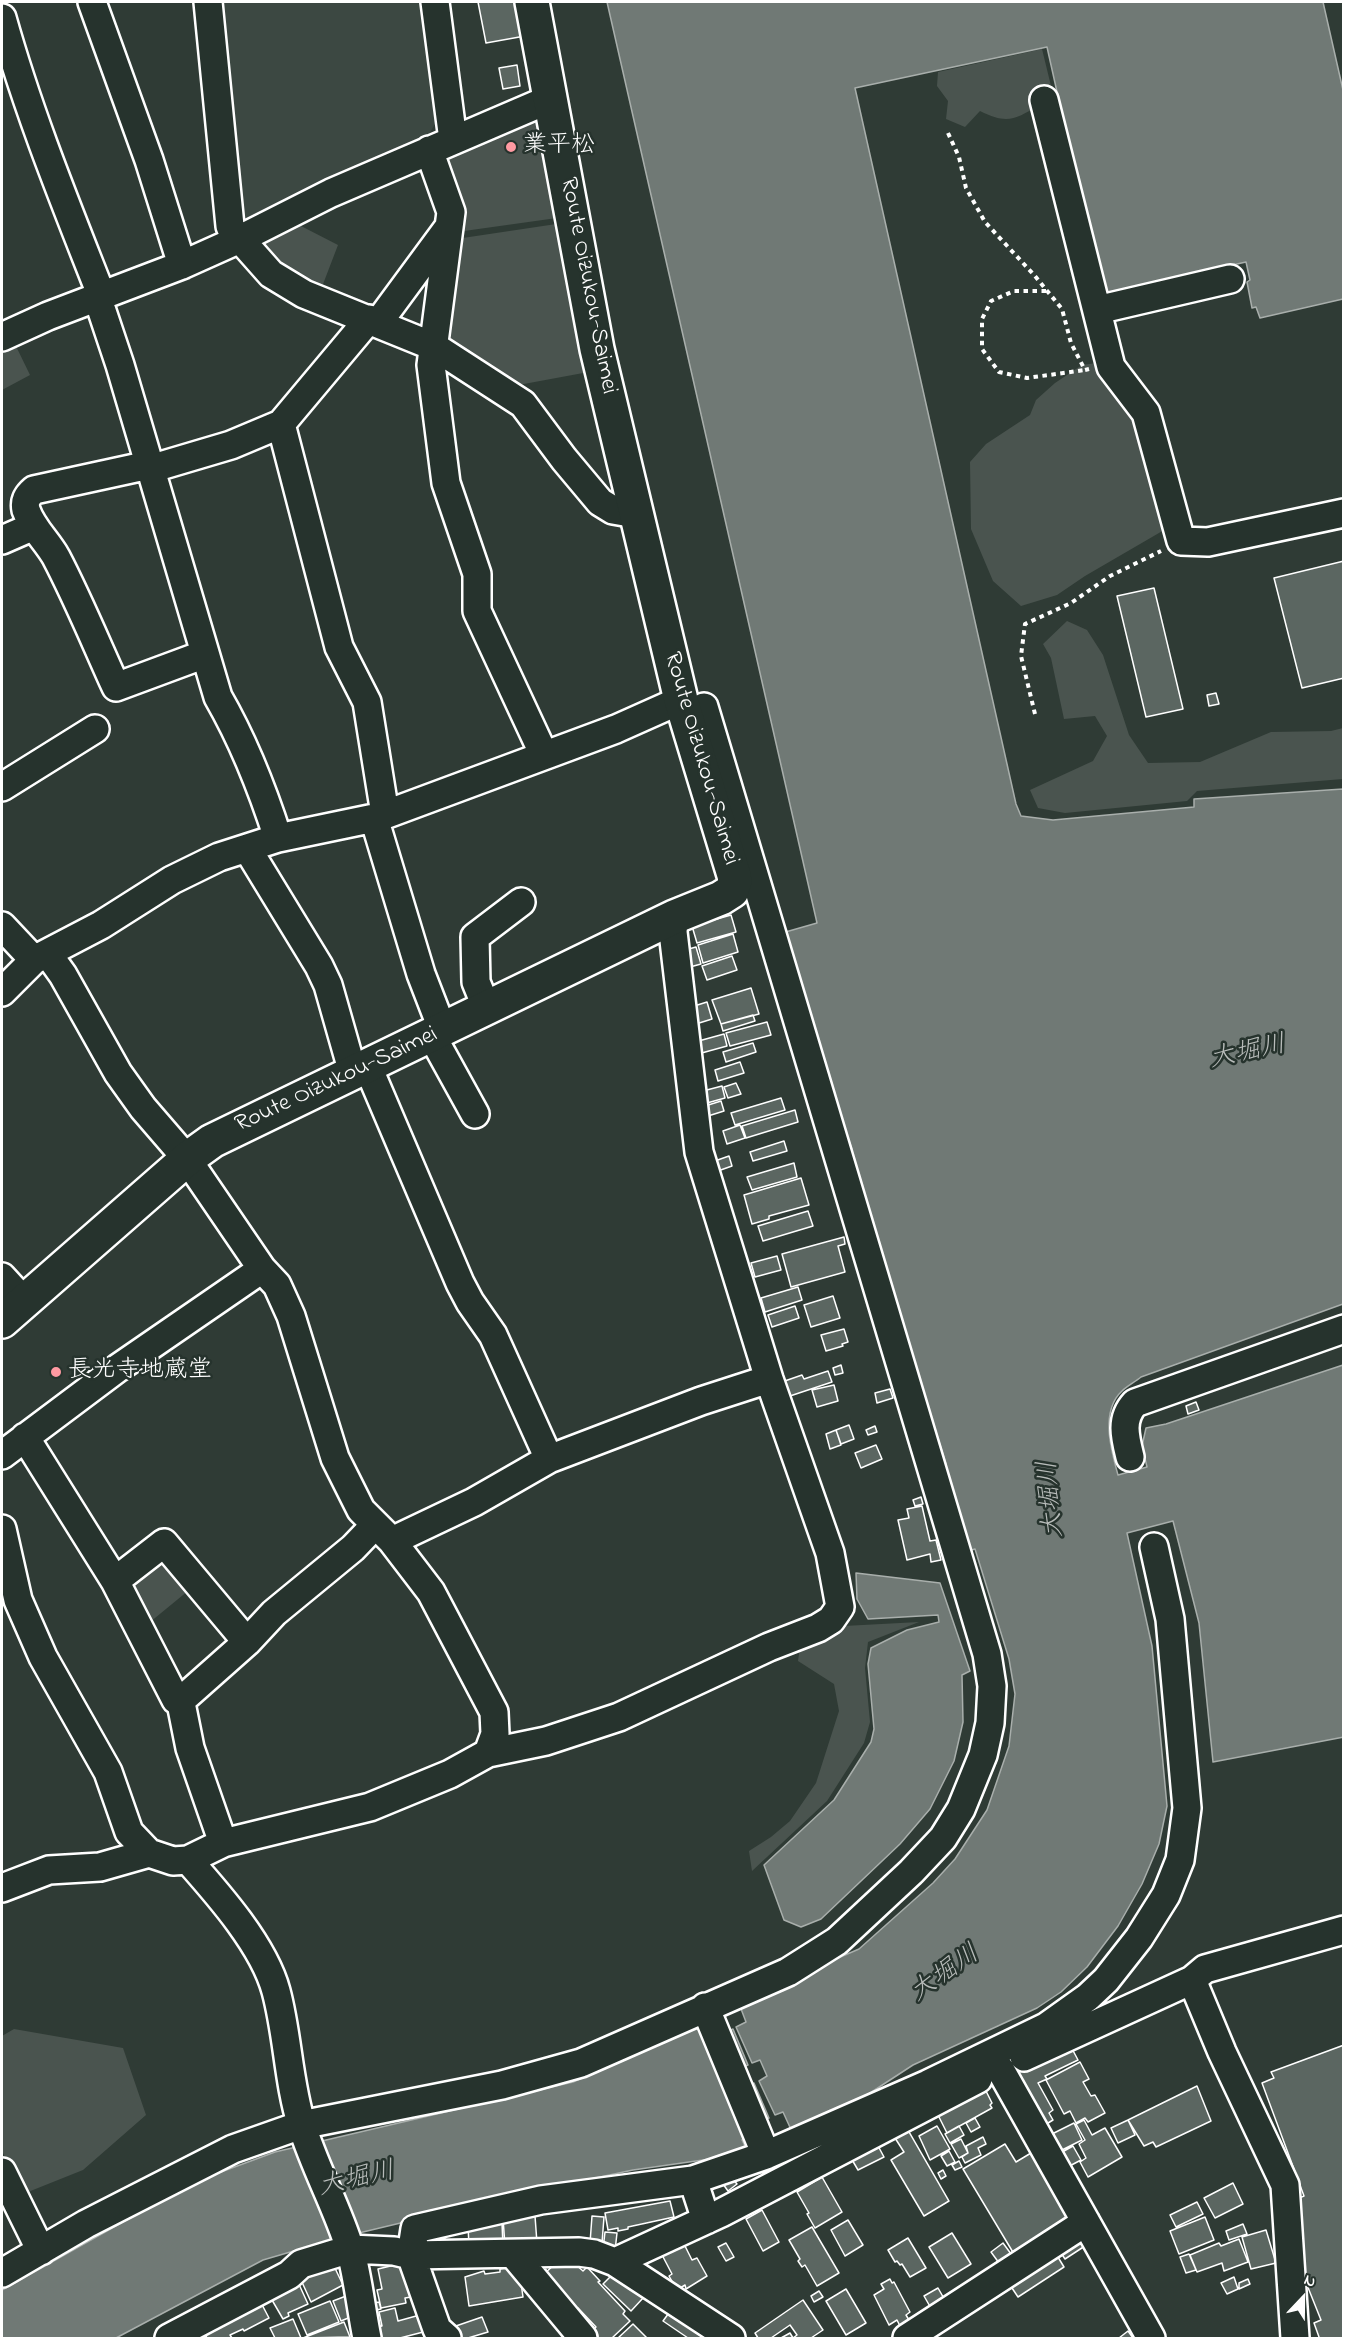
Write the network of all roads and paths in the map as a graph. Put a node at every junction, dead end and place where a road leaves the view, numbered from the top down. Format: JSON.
{"nodes":[{"id":1,"x":92,"y":2,"type":"edge"},
{"id":2,"x":208,"y":2,"type":"edge"},
{"id":3,"x":435,"y":2,"type":"edge"},
{"id":4,"x":532,"y":2,"type":"edge"},
{"id":5,"x":2,"y":18,"type":"edge"},
{"id":6,"x":550,"y":99,"type":"junction"},
{"id":7,"x":1044,"y":100,"type":"dead end"},
{"id":8,"x":948,"y":134,"type":"dead end"},
{"id":9,"x":453,"y":140,"type":"junction"},
{"id":10,"x":429,"y":150,"type":"junction"},
{"id":11,"x":449,"y":227,"type":"junction"},
{"id":12,"x":238,"y":240,"type":"junction"},
{"id":13,"x":182,"y":265,"type":"junction"},
{"id":14,"x":1230,"y":279,"type":"dead end"},
{"id":15,"x":1047,"y":291,"type":"junction"},
{"id":16,"x":100,"y":296,"type":"junction"},
{"id":17,"x":1097,"y":310,"type":"junction"},
{"id":18,"x":373,"y":321,"type":"junction"},
{"id":19,"x":2,"y":337,"type":"edge"},
{"id":20,"x":435,"y":347,"type":"junction"},
{"id":21,"x":1098,"y":368,"type":"junction"},
{"id":22,"x":281,"y":424,"type":"junction"},
{"id":23,"x":150,"y":467,"type":"junction"},
{"id":24,"x":1344,"y":513,"type":"edge"},
{"id":25,"x":636,"y":514,"type":"junction"},
{"id":26,"x":34,"y":526,"type":"junction"},
{"id":27,"x":2,"y":540,"type":"edge"},
{"id":28,"x":1180,"y":541,"type":"junction"},
{"id":29,"x":205,"y":654,"type":"junction"},
{"id":30,"x":693,"y":703,"type":"junction"},
{"id":31,"x":1035,"y":714,"type":"dead end"},
{"id":32,"x":95,"y":729,"type":"dead end"},
{"id":33,"x":544,"y":754,"type":"junction"},
{"id":34,"x":2,"y":787,"type":"edge"},
{"id":35,"x":379,"y":816,"type":"junction"},
{"id":36,"x":278,"y":838,"type":"junction"},
{"id":37,"x":247,"y":848,"type":"junction"},
{"id":38,"x":521,"y":902,"type":"dead end"},
{"id":39,"x":674,"y":917,"type":"junction"},
{"id":40,"x":2,"y":926,"type":"edge"},
{"id":41,"x":41,"y":957,"type":"junction"},
{"id":42,"x":2,"y":992,"type":"edge"},
{"id":43,"x":487,"y":1009,"type":"junction"},
{"id":44,"x":437,"y":1034,"type":"junction"},
{"id":45,"x":360,"y":1070,"type":"junction"},
{"id":46,"x":475,"y":1114,"type":"dead end"},
{"id":47,"x":187,"y":1159,"type":"junction"},
{"id":48,"x":262,"y":1269,"type":"junction"},
{"id":49,"x":2,"y":1277,"type":"edge"},
{"id":50,"x":13,"y":1311,"type":"edge"},
{"id":51,"x":1344,"y":1329,"type":"edge"},
{"id":52,"x":769,"y":1379,"type":"junction"},
{"id":53,"x":25,"y":1437,"type":"junction"},
{"id":54,"x":2,"y":1455,"type":"edge"},
{"id":55,"x":1130,"y":1457,"type":"dead end"},
{"id":56,"x":549,"y":1459,"type":"junction"},
{"id":57,"x":2,"y":1529,"type":"edge"},
{"id":58,"x":383,"y":1533,"type":"junction"},
{"id":59,"x":1154,"y":1548,"type":"dead end"},
{"id":60,"x":115,"y":1581,"type":"junction"},
{"id":61,"x":247,"y":1642,"type":"junction"},
{"id":62,"x":181,"y":1703,"type":"junction"},
{"id":63,"x":488,"y":1753,"type":"junction"},
{"id":64,"x":223,"y":1843,"type":"junction"},
{"id":65,"x":149,"y":1853,"type":"junction"},
{"id":66,"x":188,"y":1860,"type":"junction"},
{"id":67,"x":2,"y":1888,"type":"edge"},
{"id":68,"x":1344,"y":1930,"type":"edge"},
{"id":69,"x":1192,"y":1980,"type":"junction"},
{"id":70,"x":705,"y":2007,"type":"junction"},
{"id":71,"x":1000,"y":2069,"type":"junction"},
{"id":72,"x":302,"y":2125,"type":"junction"},
{"id":73,"x":766,"y":2155,"type":"junction"},
{"id":74,"x":2,"y":2172,"type":"edge"},
{"id":75,"x":693,"y":2180,"type":"junction"},
{"id":76,"x":706,"y":2220,"type":"junction"},
{"id":77,"x":1086,"y":2222,"type":"junction"},
{"id":78,"x":350,"y":2249,"type":"junction"},
{"id":79,"x":41,"y":2251,"type":"junction"},
{"id":80,"x":411,"y":2255,"type":"junction"},
{"id":81,"x":514,"y":2255,"type":"junction"},
{"id":82,"x":615,"y":2262,"type":"junction"},
{"id":83,"x":2,"y":2273,"type":"edge"},
{"id":84,"x":169,"y":2338,"type":"edge"},
{"id":85,"x":367,"y":2338,"type":"edge"},
{"id":86,"x":447,"y":2338,"type":"edge"},
{"id":87,"x":583,"y":2338,"type":"edge"},
{"id":88,"x":731,"y":2338,"type":"edge"},
{"id":89,"x":907,"y":2338,"type":"edge"},
{"id":90,"x":1151,"y":2338,"type":"edge"},
{"id":91,"x":1295,"y":2338,"type":"edge"}],
"edges":[{"from":1,"to":13,"type":"street"},
{"from":2,"to":12,"type":"street"},
{"from":3,"to":9,"type":"street"},
{"from":4,"to":6,"type":"main road","name":"Route Oizukou-Saimei"},
{"from":5,"to":16,"type":"street"},
{"from":6,"to":9,"type":"street"},
{"from":6,"to":25,"type":"main road","name":"Route Oizukou-Saimei"},
{"from":7,"to":17,"type":"street"},
{"from":8,"to":15,"type":"path"},
{"from":9,"to":10,"type":"street"},
{"from":10,"to":11,"type":"street"},
{"from":10,"to":12,"type":"street"},
{"from":11,"to":18,"type":"street"},
{"from":11,"to":20,"type":"street"},
{"from":12,"to":13,"type":"street"},
{"from":12,"to":18,"type":"street"},
{"from":13,"to":16,"type":"street"},
{"from":14,"to":17,"type":"street"},
{"from":15,"to":21,"type":"path"},
{"from":15,"to":21,"type":"path"},
{"from":16,"to":19,"type":"street"},
{"from":16,"to":23,"type":"street"},
{"from":17,"to":21,"type":"street"},
{"from":18,"to":20,"type":"street"},
{"from":18,"to":22,"type":"street"},
{"from":20,"to":25,"type":"street"},
{"from":20,"to":33,"type":"street"},
{"from":21,"to":28,"type":"street"},
{"from":22,"to":23,"type":"street"},
{"from":22,"to":35,"type":"street"},
{"from":23,"to":26,"type":"street"},
{"from":23,"to":29,"type":"street"},
{"from":24,"to":28,"type":"street"},
{"from":25,"to":30,"type":"main road","name":"Route Oizukou-Saimei"},
{"from":26,"to":27,"type":"street"},
{"from":26,"to":29,"type":"street"},
{"from":28,"to":31,"type":"path"},
{"from":29,"to":36,"type":"street"},
{"from":30,"to":33,"type":"street"},
{"from":30,"to":39,"type":"main road","name":"Route Oizukou-Saimei"},
{"from":30,"to":70,"type":"street"},
{"from":32,"to":34,"type":"street"},
{"from":33,"to":35,"type":"street"},
{"from":35,"to":36,"type":"street"},
{"from":35,"to":44,"type":"street"},
{"from":36,"to":37,"type":"street"},
{"from":37,"to":41,"type":"street"},
{"from":37,"to":45,"type":"street"},
{"from":38,"to":43,"type":"street"},
{"from":39,"to":43,"type":"main road","name":"Route Oizukou-Saimei"},
{"from":39,"to":52,"type":"street"},
{"from":40,"to":41,"type":"street"},
{"from":41,"to":42,"type":"street"},
{"from":41,"to":47,"type":"street"},
{"from":43,"to":44,"type":"main road","name":"Route Oizukou-Saimei"},
{"from":44,"to":45,"type":"main road","name":"Route Oizukou-Saimei"},
{"from":44,"to":46,"type":"street"},
{"from":45,"to":47,"type":"main road","name":"Route Oizukou-Saimei"},
{"from":45,"to":56,"type":"street"},
{"from":47,"to":48,"type":"street"},
{"from":47,"to":50,"type":"main road","name":"Route Oizukou-Saimei"},
{"from":48,"to":53,"type":"street"},
{"from":48,"to":58,"type":"street"},
{"from":49,"to":50,"type":"street"},
{"from":51,"to":55,"type":"street"},
{"from":52,"to":56,"type":"street"},
{"from":52,"to":63,"type":"street"},
{"from":53,"to":54,"type":"street"},
{"from":53,"to":60,"type":"street"},
{"from":56,"to":58,"type":"street"},
{"from":57,"to":65,"type":"street"},
{"from":58,"to":61,"type":"street"},
{"from":58,"to":63,"type":"street"},
{"from":59,"to":73,"type":"street"},
{"from":60,"to":61,"type":"street"},
{"from":60,"to":62,"type":"street"},
{"from":61,"to":62,"type":"street"},
{"from":62,"to":64,"type":"street"},
{"from":63,"to":64,"type":"street"},
{"from":64,"to":66,"type":"street"},
{"from":65,"to":66,"type":"street"},
{"from":65,"to":67,"type":"street"},
{"from":66,"to":72,"type":"street"},
{"from":68,"to":69,"type":"street"},
{"from":69,"to":71,"type":"street"},
{"from":69,"to":91,"type":"street"},
{"from":70,"to":72,"type":"street"},
{"from":70,"to":73,"type":"street"},
{"from":71,"to":76,"type":"street"},
{"from":71,"to":77,"type":"street"},
{"from":72,"to":78,"type":"street"},
{"from":72,"to":79,"type":"street"},
{"from":73,"to":75,"type":"street"},
{"from":74,"to":79,"type":"street"},
{"from":75,"to":76,"type":"street"},
{"from":75,"to":80,"type":"street"},
{"from":76,"to":82,"type":"street"},
{"from":77,"to":89,"type":"street"},
{"from":77,"to":90,"type":"street"},
{"from":78,"to":80,"type":"street"},
{"from":78,"to":84,"type":"street"},
{"from":78,"to":85,"type":"street"},
{"from":79,"to":83,"type":"street"},
{"from":80,"to":81,"type":"street"},
{"from":80,"to":86,"type":"street"},
{"from":81,"to":82,"type":"street"},
{"from":81,"to":87,"type":"street"},
{"from":82,"to":88,"type":"street"}]}
